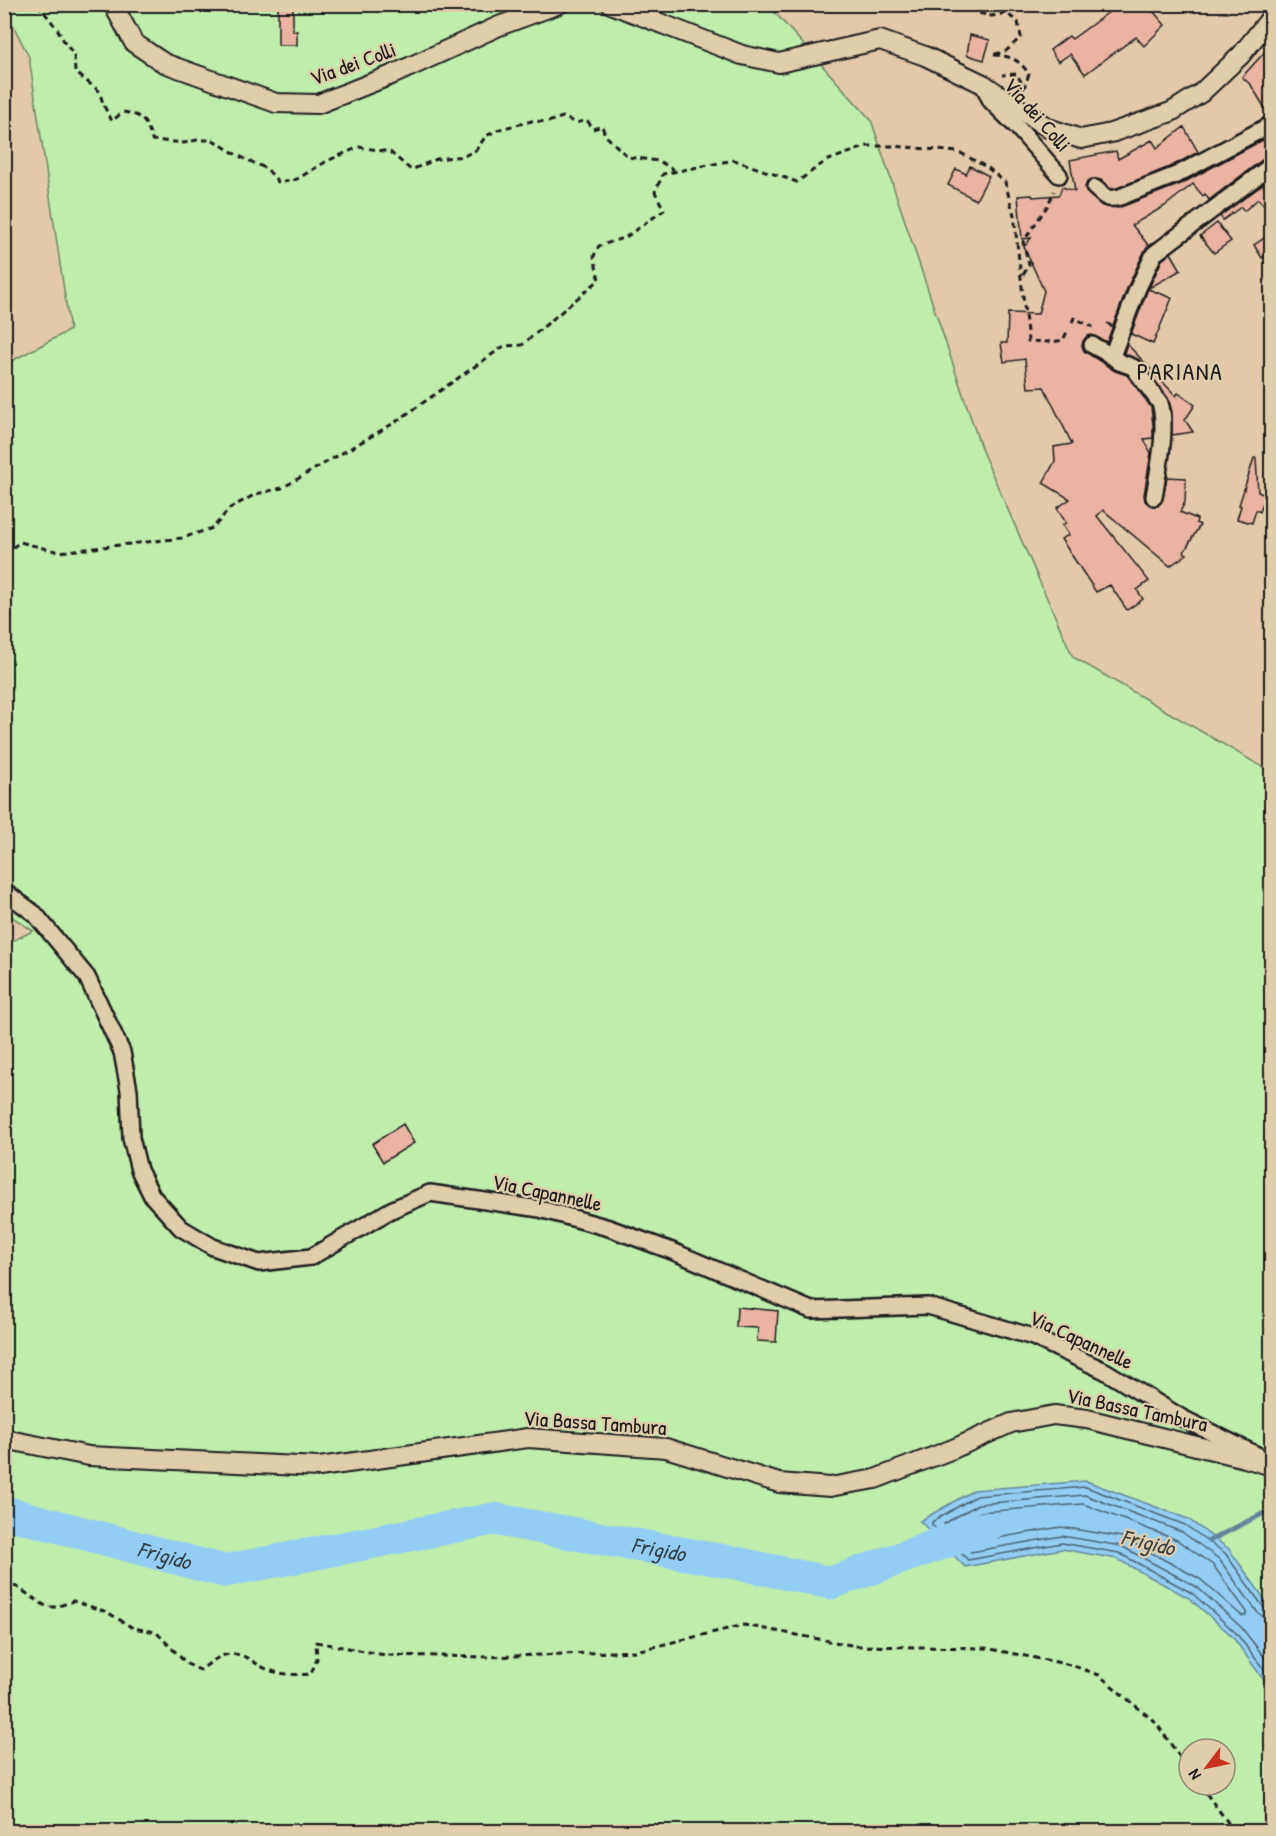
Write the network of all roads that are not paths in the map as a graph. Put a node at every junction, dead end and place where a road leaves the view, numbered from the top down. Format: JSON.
{"nodes":[{"id":1,"x":116,"y":4,"type":"edge"},
{"id":2,"x":560,"y":4,"type":"edge"},
{"id":3,"x":611,"y":4,"type":"edge"},
{"id":4,"x":1272,"y":16,"type":"edge"},
{"id":5,"x":983,"y":84,"type":"junction"},
{"id":6,"x":1272,"y":124,"type":"edge"},
{"id":7,"x":1272,"y":165,"type":"edge"},
{"id":8,"x":1059,"y":175,"type":"road end"},
{"id":9,"x":1095,"y":188,"type":"dead end"},
{"id":10,"x":1092,"y":345,"type":"dead end"},
{"id":11,"x":1112,"y":356,"type":"junction"},
{"id":12,"x":1154,"y":497,"type":"dead end"},
{"id":13,"x":4,"y":891,"type":"edge"},
{"id":14,"x":4,"y":1439,"type":"edge"},
{"id":15,"x":1272,"y":1464,"type":"edge"}],
"edges":[{"from":1,"to":2,"type":"street","name":"Via dei Colli"},
{"from":3,"to":5,"type":"street","name":"Via dei Colli"},
{"from":4,"to":5,"type":"street","name":"Via dei Colli"},
{"from":5,"to":8,"type":"street","name":"Via dei Colli"},
{"from":6,"to":9,"type":"street"},
{"from":7,"to":11,"type":"street"},
{"from":10,"to":11,"type":"street"},
{"from":11,"to":12,"type":"street"},
{"from":13,"to":15,"type":"street","name":"Via Capannelle"},
{"from":14,"to":15,"type":"street","name":"Via Bassa Tambura"}]}
